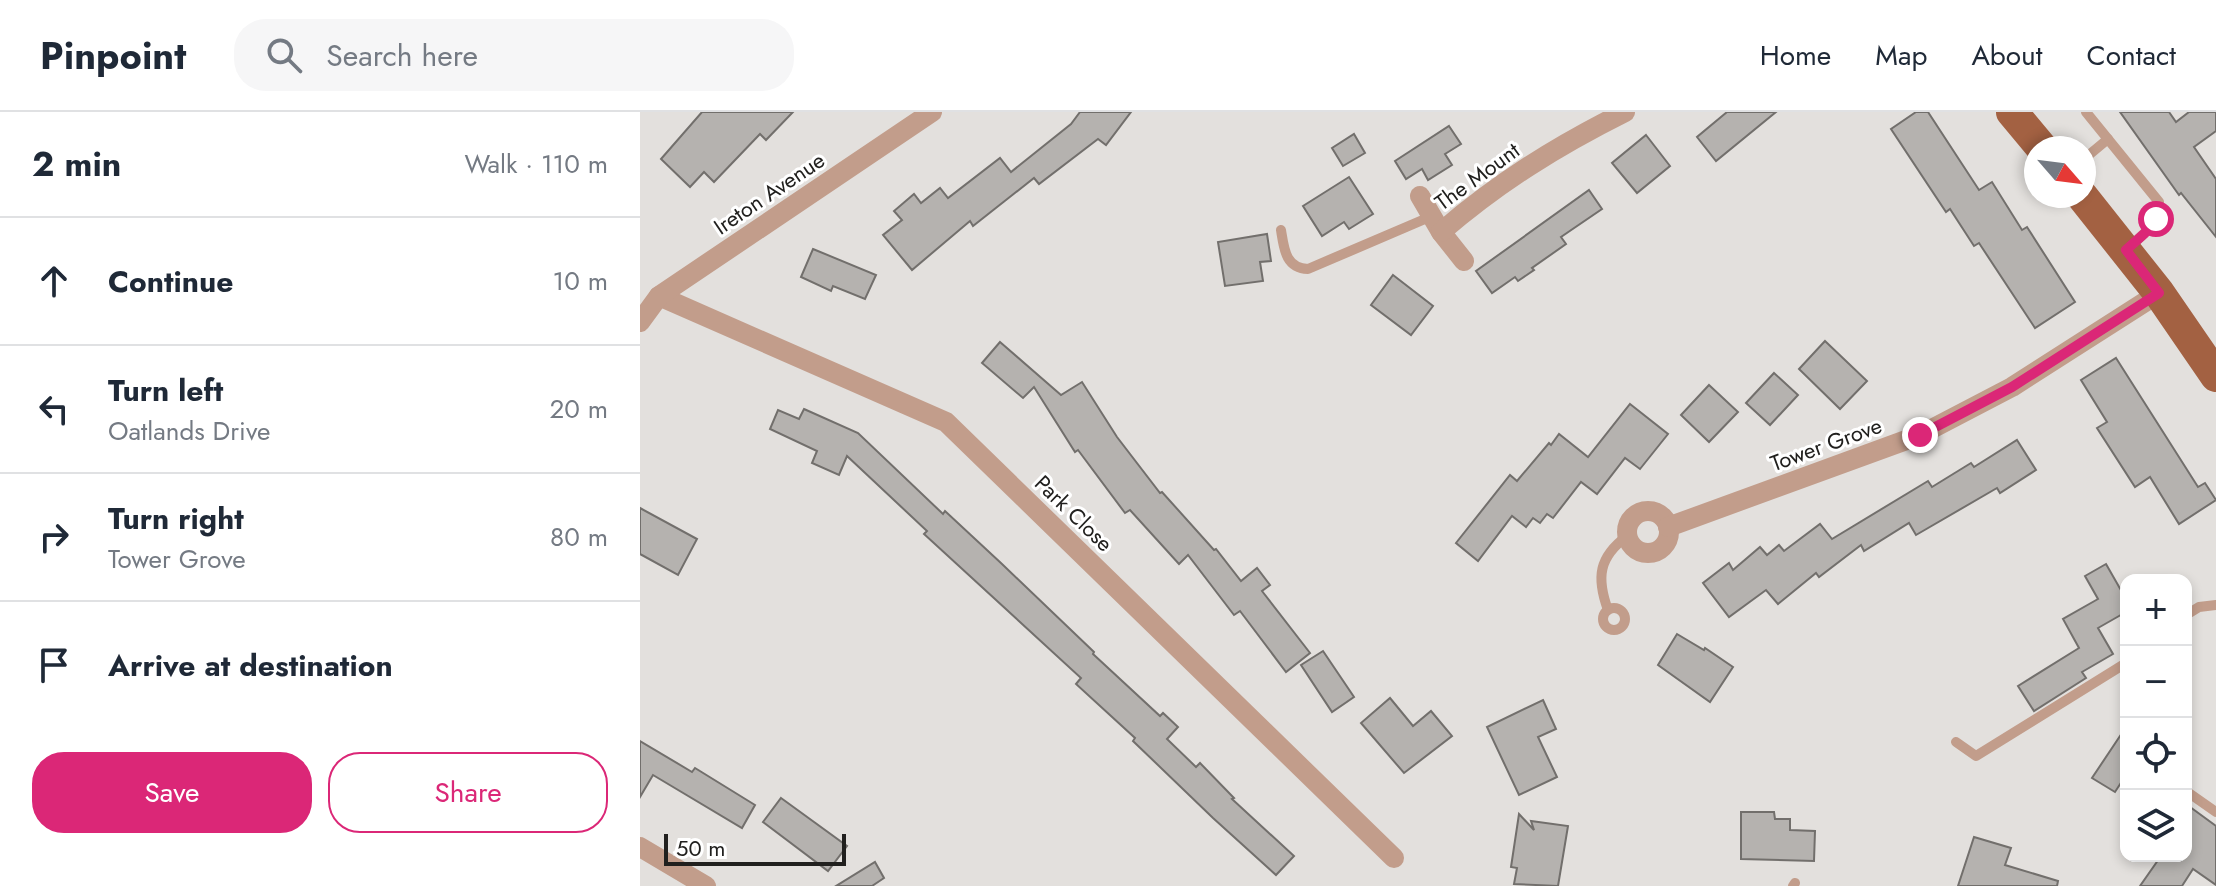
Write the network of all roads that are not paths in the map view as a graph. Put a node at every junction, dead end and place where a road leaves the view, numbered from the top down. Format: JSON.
{"nodes":[{"id":1,"x":932,"y":112,"type":"edge"},
{"id":2,"x":1625,"y":112,"type":"edge"},
{"id":3,"x":2012,"y":112,"type":"edge"},
{"id":4,"x":2086,"y":112,"type":"edge"},
{"id":5,"x":2032,"y":136,"type":"edge"},
{"id":6,"x":2108,"y":139,"type":"junction"},
{"id":7,"x":2096,"y":149,"type":"edge"},
{"id":8,"x":1420,"y":196,"type":"dead end"},
{"id":9,"x":2092,"y":208,"type":"edge"},
{"id":10,"x":1436,"y":224,"type":"junction"},
{"id":11,"x":1281,"y":230,"type":"dead end"},
{"id":12,"x":2126,"y":250,"type":"junction"},
{"id":13,"x":1464,"y":261,"type":"dead end"},
{"id":14,"x":2159,"y":293,"type":"junction"},
{"id":15,"x":659,"y":296,"type":"junction"},
{"id":16,"x":640,"y":322,"type":"edge"},
{"id":17,"x":2216,"y":376,"type":"edge"},
{"id":18,"x":1627,"y":536,"type":"joint"},
{"id":19,"x":2216,"y":605,"type":"edge"},
{"id":20,"x":1608,"y":610,"type":"dead end"},
{"id":21,"x":2192,"y":611,"type":"edge"},
{"id":22,"x":2120,"y":667,"type":"edge"},
{"id":23,"x":1956,"y":742,"type":"dead end"},
{"id":24,"x":2192,"y":795,"type":"edge"},
{"id":25,"x":2216,"y":812,"type":"edge"},
{"id":26,"x":640,"y":847,"type":"edge"},
{"id":27,"x":1394,"y":858,"type":"dead end"},
{"id":28,"x":706,"y":886,"type":"edge"}],
"edges":[{"from":1,"to":15,"type":"street","name":"Ireton Avenue"},
{"from":2,"to":10,"type":"street","name":"The Mount"},
{"from":3,"to":5,"type":"main road"},
{"from":4,"to":6,"type":"lane"},
{"from":6,"to":7,"type":"lane"},
{"from":6,"to":12,"type":"lane"},
{"from":8,"to":10,"type":"street","name":"The Mount"},
{"from":9,"to":12,"type":"main road"},
{"from":10,"to":11,"type":"lane"},
{"from":10,"to":13,"type":"street","name":"The Mount"},
{"from":12,"to":14,"type":"main road"},
{"from":14,"to":17,"type":"main road"},
{"from":14,"to":18,"type":"street","name":"Tower Grove"},
{"from":15,"to":16,"type":"street","name":"Ireton Avenue"},
{"from":15,"to":27,"type":"street","name":"Park Close"},
{"from":18,"to":20,"type":"lane"},
{"from":19,"to":21,"type":"lane"},
{"from":22,"to":23,"type":"lane"},
{"from":24,"to":25,"type":"lane"},
{"from":26,"to":28,"type":"street"}]}
